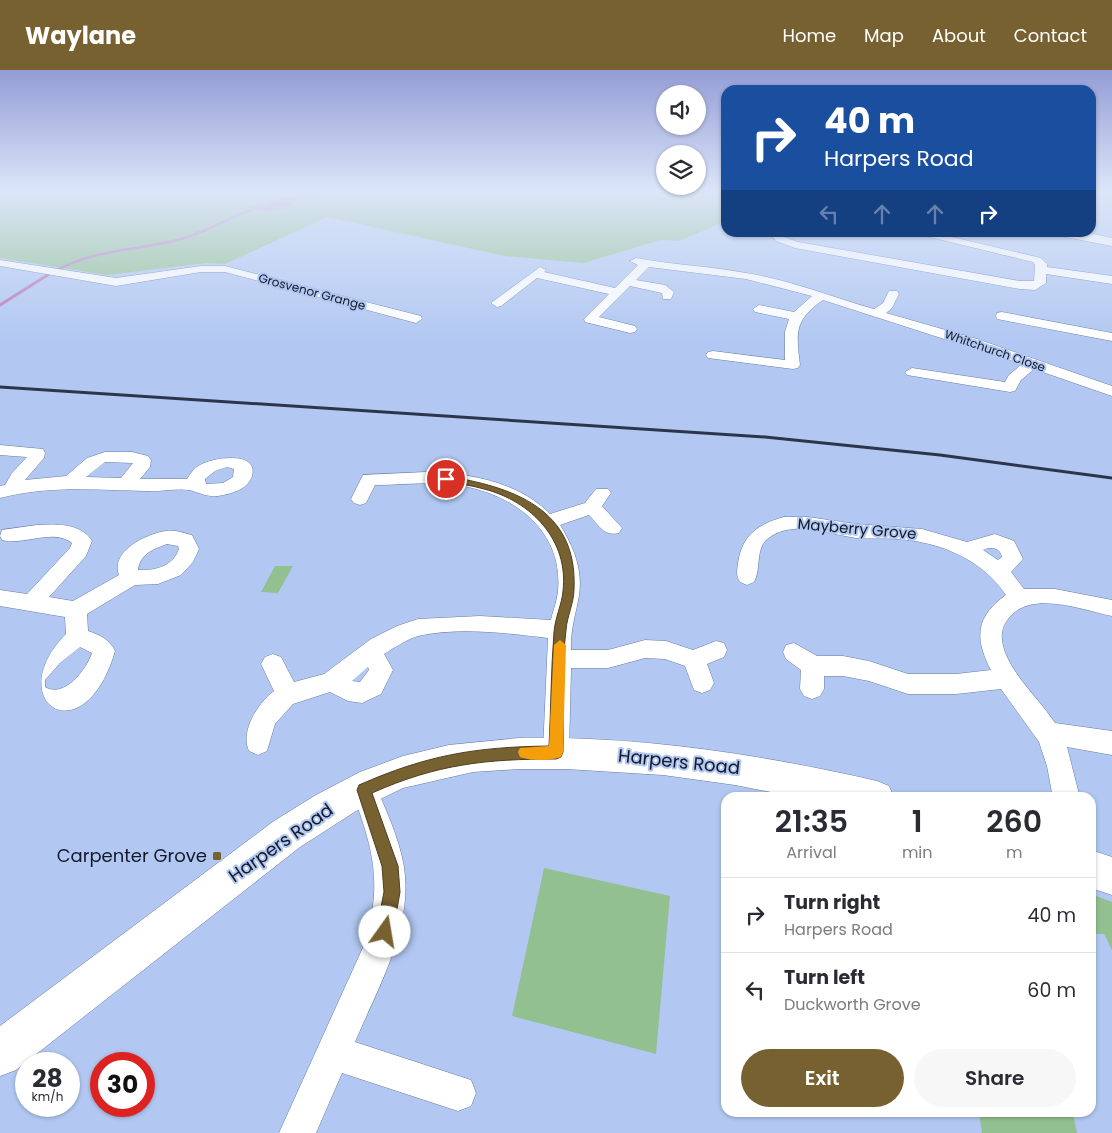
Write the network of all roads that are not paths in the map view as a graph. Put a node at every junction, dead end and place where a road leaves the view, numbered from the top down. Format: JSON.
{"nodes":[{"id":1,"x":784,"y":241,"type":"edge"},
{"id":2,"x":947,"y":241,"type":"edge"},
{"id":3,"x":0,"y":263,"type":"edge"},
{"id":4,"x":1039,"y":265,"type":"junction"},
{"id":5,"x":1112,"y":280,"type":"edge"},
{"id":6,"x":628,"y":282,"type":"junction"},
{"id":7,"x":877,"y":291,"type":"dead end"},
{"id":8,"x":618,"y":292,"type":"junction"},
{"id":9,"x":822,"y":295,"type":"junction"},
{"id":10,"x":667,"y":296,"type":"dead end"},
{"id":11,"x":498,"y":303,"type":"dead end"},
{"id":12,"x":759,"y":309,"type":"dead end"},
{"id":13,"x":876,"y":314,"type":"junction"},
{"id":14,"x":1001,"y":315,"type":"dead end"},
{"id":15,"x":795,"y":316,"type":"junction"},
{"id":16,"x":416,"y":319,"type":"dead end"},
{"id":17,"x":630,"y":329,"type":"dead end"},
{"id":18,"x":1112,"y":337,"type":"edge"},
{"id":19,"x":713,"y":354,"type":"dead end"},
{"id":20,"x":1032,"y":363,"type":"junction"},
{"id":21,"x":912,"y":372,"type":"dead end"},
{"id":22,"x":1112,"y":391,"type":"edge"},
{"id":23,"x":0,"y":450,"type":"edge"},
{"id":24,"x":71,"y":482,"type":"junction"},
{"id":25,"x":125,"y":484,"type":"junction"},
{"id":26,"x":196,"y":484,"type":"dead end"},
{"id":27,"x":7,"y":490,"type":"edge"},
{"id":28,"x":360,"y":499,"type":"dead end"},
{"id":29,"x":548,"y":522,"type":"junction"},
{"id":30,"x":612,"y":528,"type":"dead end"},
{"id":31,"x":9,"y":535,"type":"dead end"},
{"id":32,"x":132,"y":577,"type":"dead end"},
{"id":33,"x":747,"y":577,"type":"dead end"},
{"id":34,"x":1019,"y":597,"type":"junction"},
{"id":35,"x":11,"y":602,"type":"edge"},
{"id":36,"x":1112,"y":608,"type":"edge"},
{"id":37,"x":76,"y":610,"type":"junction"},
{"id":38,"x":560,"y":630,"type":"junction"},
{"id":39,"x":77,"y":638,"type":"dead end"},
{"id":40,"x":716,"y":650,"type":"dead end"},
{"id":41,"x":794,"y":652,"type":"dead end"},
{"id":42,"x":560,"y":659,"type":"junction"},
{"id":43,"x":694,"y":660,"type":"junction"},
{"id":44,"x":273,"y":664,"type":"dead end"},
{"id":45,"x":813,"y":666,"type":"junction"},
{"id":46,"x":1006,"y":678,"type":"junction"},
{"id":47,"x":702,"y":684,"type":"dead end"},
{"id":48,"x":812,"y":689,"type":"dead end"},
{"id":49,"x":288,"y":694,"type":"junction"},
{"id":50,"x":1048,"y":733,"type":"junction"},
{"id":51,"x":258,"y":743,"type":"dead end"},
{"id":52,"x":1112,"y":743,"type":"edge"},
{"id":53,"x":556,"y":752,"type":"junction"},
{"id":54,"x":364,"y":790,"type":"junction"},
{"id":55,"x":850,"y":792,"type":"edge"},
{"id":56,"x":1066,"y":792,"type":"edge"},
{"id":57,"x":1096,"y":870,"type":"edge"},
{"id":58,"x":1112,"y":876,"type":"edge"},
{"id":59,"x":334,"y":1053,"type":"junction"},
{"id":60,"x":0,"y":1054,"type":"edge"},
{"id":61,"x":458,"y":1093,"type":"dead end"},
{"id":62,"x":297,"y":1133,"type":"edge"}],
"edges":[{"from":1,"to":4,"type":"street"},
{"from":2,"to":4,"type":"street"},
{"from":3,"to":16,"type":"street","name":"Grosvenor Grange"},
{"from":4,"to":5,"type":"street"},
{"from":6,"to":8,"type":"street"},
{"from":6,"to":9,"type":"street","name":"Whitchurch Close"},
{"from":6,"to":10,"type":"street"},
{"from":7,"to":13,"type":"street"},
{"from":8,"to":11,"type":"street"},
{"from":8,"to":17,"type":"street"},
{"from":9,"to":13,"type":"street","name":"Whitchurch Close"},
{"from":9,"to":15,"type":"street"},
{"from":12,"to":15,"type":"street"},
{"from":13,"to":20,"type":"street","name":"Whitchurch Close"},
{"from":14,"to":18,"type":"street"},
{"from":15,"to":19,"type":"street"},
{"from":20,"to":21,"type":"street"},
{"from":20,"to":22,"type":"street","name":"Whitchurch Close"},
{"from":23,"to":27,"type":"street"},
{"from":24,"to":25,"type":"street"},
{"from":24,"to":25,"type":"street"},
{"from":24,"to":27,"type":"street"},
{"from":25,"to":26,"type":"street"},
{"from":28,"to":29,"type":"street"},
{"from":29,"to":30,"type":"street"},
{"from":29,"to":38,"type":"street"},
{"from":31,"to":35,"type":"street"},
{"from":32,"to":37,"type":"street"},
{"from":33,"to":34,"type":"street","name":"Mayberry Grove"},
{"from":34,"to":36,"type":"street"},
{"from":34,"to":46,"type":"street"},
{"from":35,"to":37,"type":"street"},
{"from":37,"to":39,"type":"street"},
{"from":38,"to":42,"type":"street"},
{"from":38,"to":49,"type":"street"},
{"from":40,"to":43,"type":"street"},
{"from":41,"to":45,"type":"street"},
{"from":42,"to":43,"type":"street"},
{"from":42,"to":53,"type":"street"},
{"from":43,"to":47,"type":"street"},
{"from":44,"to":49,"type":"street"},
{"from":45,"to":46,"type":"street"},
{"from":45,"to":48,"type":"street"},
{"from":46,"to":50,"type":"street"},
{"from":49,"to":51,"type":"street"},
{"from":50,"to":52,"type":"street"},
{"from":50,"to":56,"type":"street"},
{"from":53,"to":54,"type":"street","name":"Harpers Road"},
{"from":53,"to":55,"type":"street","name":"Harpers Road"},
{"from":54,"to":59,"type":"street"},
{"from":54,"to":60,"type":"street","name":"Harpers Road"},
{"from":57,"to":58,"type":"street"},
{"from":59,"to":61,"type":"street"},
{"from":59,"to":62,"type":"street"}]}
